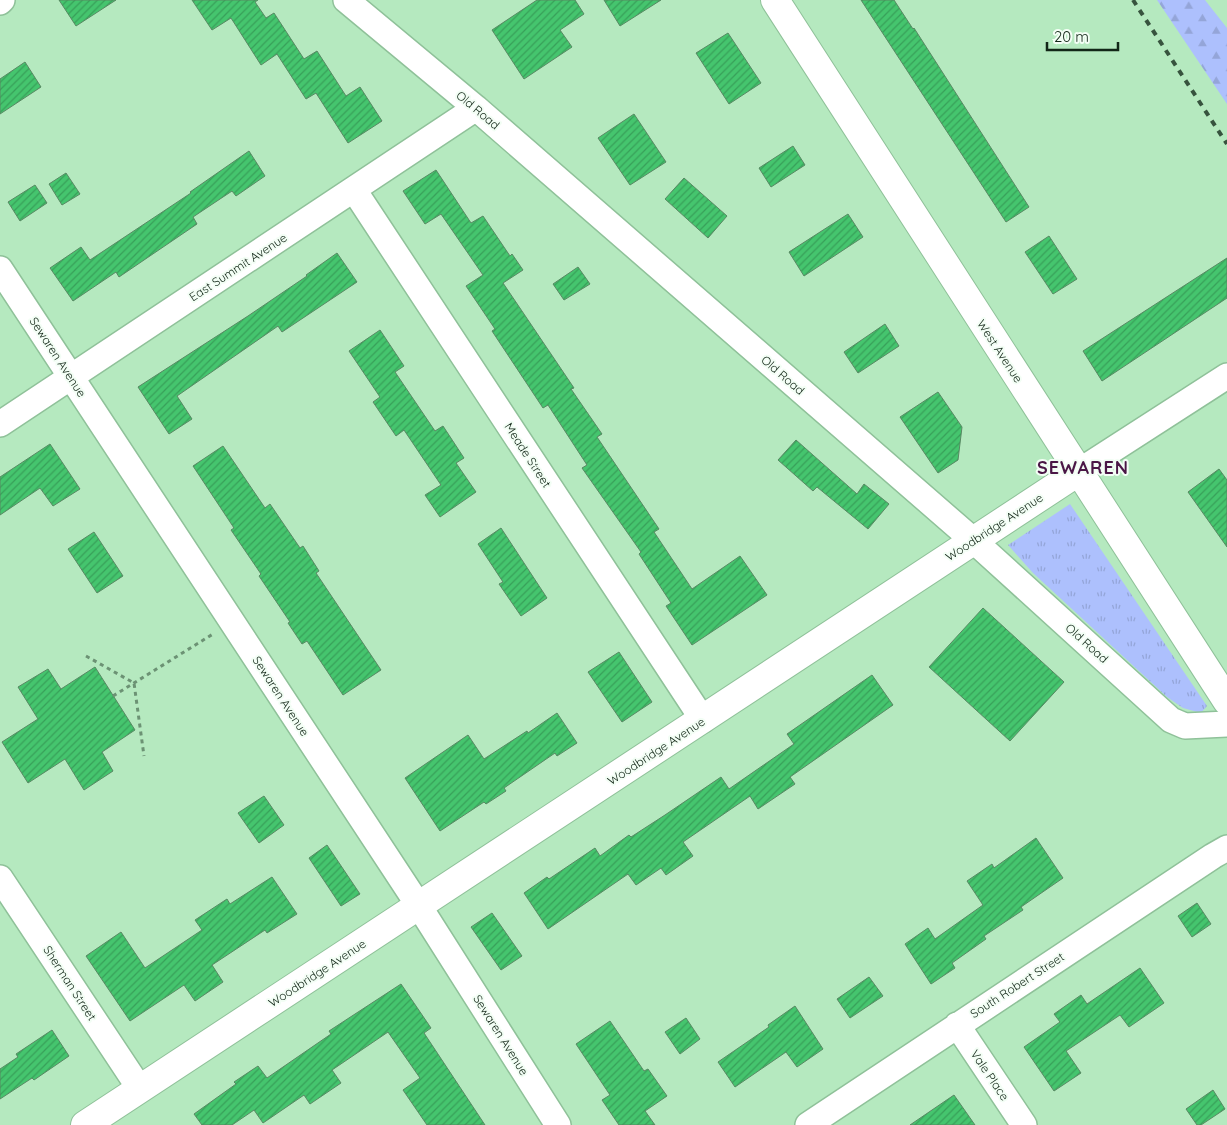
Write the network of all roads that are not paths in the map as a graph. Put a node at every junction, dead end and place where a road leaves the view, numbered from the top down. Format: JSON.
{"nodes":[{"id":1,"x":346,"y":0,"type":"edge"},
{"id":2,"x":775,"y":0,"type":"edge"},
{"id":3,"x":476,"y":108,"type":"junction"},
{"id":4,"x":354,"y":190,"type":"junction"},
{"id":5,"x":0,"y":269,"type":"edge"},
{"id":6,"x":1227,"y":376,"type":"edge"},
{"id":7,"x":71,"y":377,"type":"junction"},
{"id":8,"x":0,"y":424,"type":"edge"},
{"id":9,"x":1078,"y":472,"type":"junction"},
{"id":10,"x":974,"y":541,"type":"junction"},
{"id":11,"x":1227,"y":701,"type":"edge"},
{"id":12,"x":703,"y":720,"type":"junction"},
{"id":13,"x":1227,"y":724,"type":"edge"},
{"id":14,"x":1227,"y":848,"type":"edge"},
{"id":15,"x":0,"y":878,"type":"edge"},
{"id":16,"x":419,"y":906,"type":"junction"},
{"id":17,"x":957,"y":1025,"type":"junction"},
{"id":18,"x":140,"y":1089,"type":"junction"},
{"id":19,"x":85,"y":1125,"type":"edge"},
{"id":20,"x":558,"y":1125,"type":"edge"},
{"id":21,"x":808,"y":1125,"type":"edge"},
{"id":22,"x":1024,"y":1125,"type":"edge"}],
"edges":[{"from":1,"to":3,"type":"street","name":"Old Road"},
{"from":2,"to":9,"type":"street","name":"West Avenue"},
{"from":3,"to":4,"type":"street","name":"East Summit Avenue"},
{"from":3,"to":10,"type":"street","name":"Old Road"},
{"from":4,"to":7,"type":"street","name":"East Summit Avenue"},
{"from":4,"to":12,"type":"street","name":"Meade Street"},
{"from":5,"to":7,"type":"street","name":"Sewaren Avenue"},
{"from":6,"to":9,"type":"street","name":"Woodbridge Avenue"},
{"from":7,"to":8,"type":"street","name":"East Summit Avenue"},
{"from":7,"to":16,"type":"street","name":"Sewaren Avenue"},
{"from":9,"to":10,"type":"street","name":"Woodbridge Avenue"},
{"from":9,"to":11,"type":"street","name":"West Avenue"},
{"from":10,"to":12,"type":"street","name":"Woodbridge Avenue"},
{"from":10,"to":13,"type":"street","name":"Old Road"},
{"from":12,"to":16,"type":"street","name":"Woodbridge Avenue"},
{"from":14,"to":17,"type":"street","name":"South Robert Street"},
{"from":15,"to":18,"type":"street","name":"Sherman Street"},
{"from":16,"to":18,"type":"street","name":"Woodbridge Avenue"},
{"from":16,"to":20,"type":"street","name":"Sewaren Avenue"},
{"from":17,"to":21,"type":"street","name":"South Robert Street"},
{"from":17,"to":22,"type":"street","name":"Vale Place"},
{"from":18,"to":19,"type":"street","name":"Woodbridge Avenue"}]}
